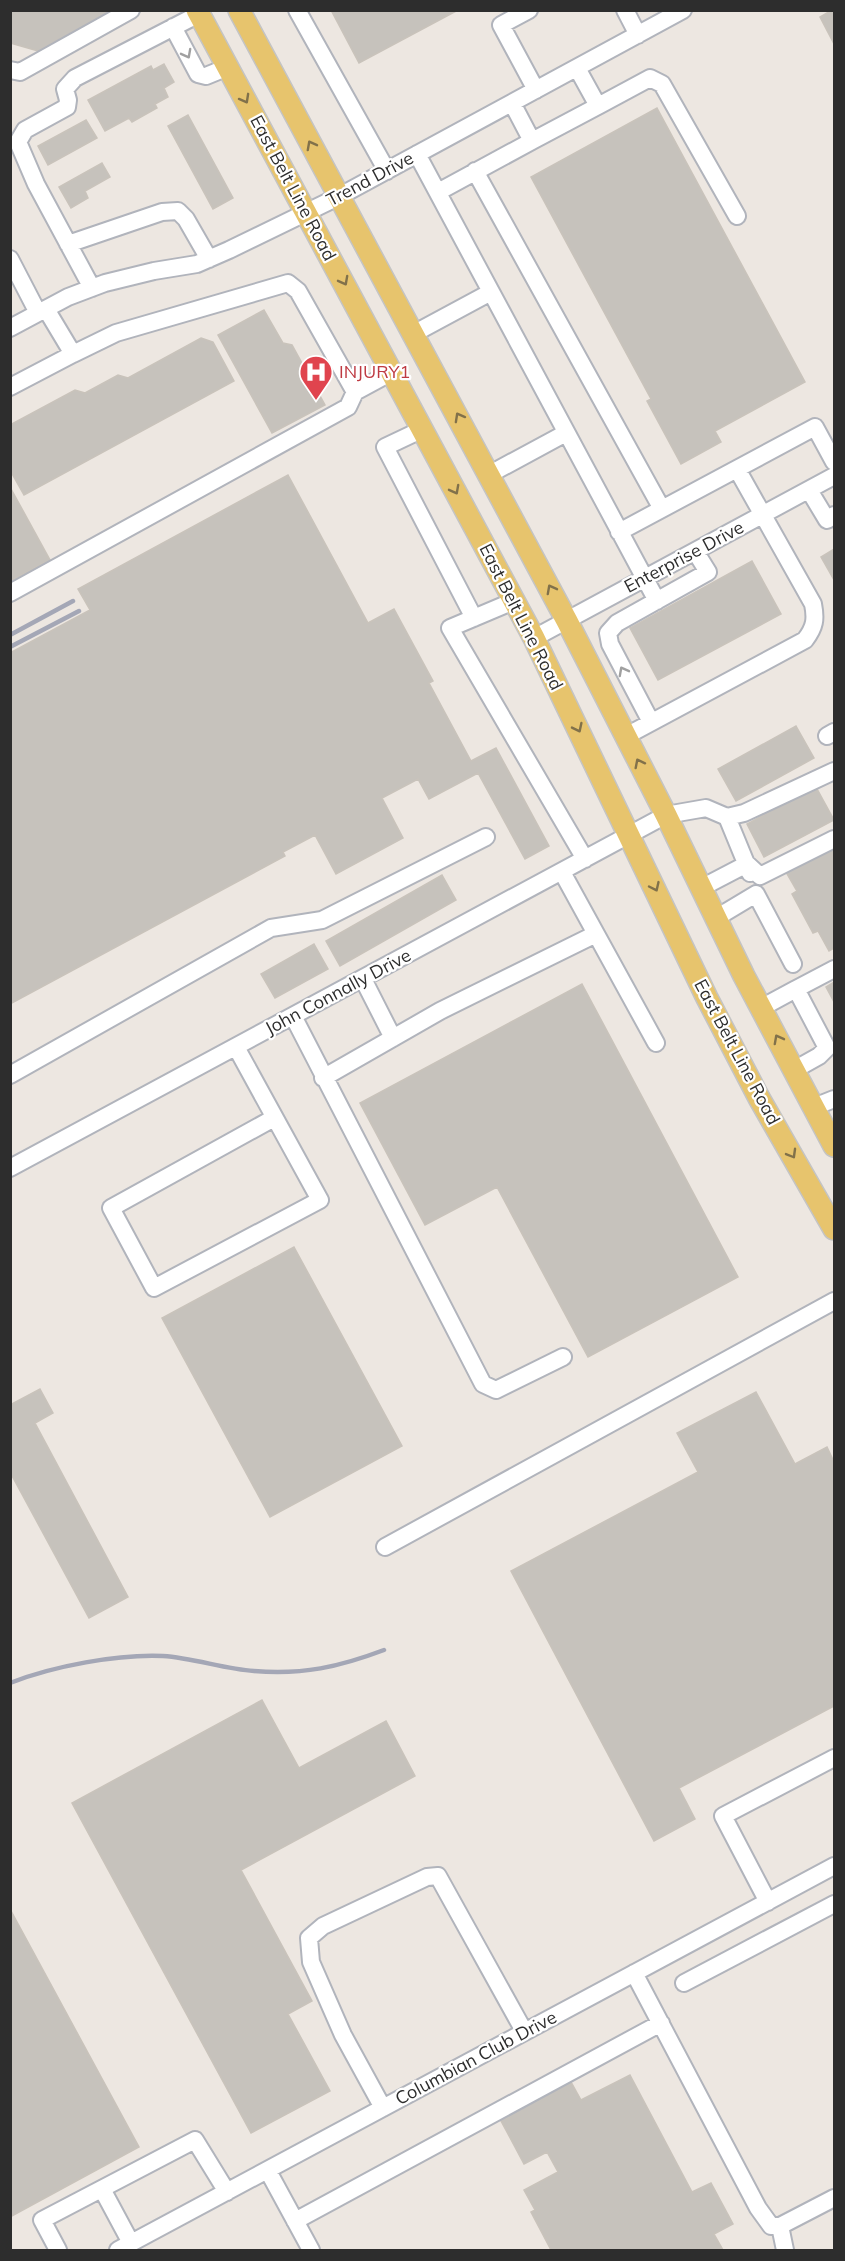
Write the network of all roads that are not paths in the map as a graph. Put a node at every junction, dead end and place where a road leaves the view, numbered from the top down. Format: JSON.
{"nodes":[{"id":1,"x":131,"y":10,"type":"edge"},
{"id":2,"x":239,"y":10,"type":"edge"},
{"id":3,"x":297,"y":10,"type":"edge"},
{"id":4,"x":529,"y":10,"type":"edge"},
{"id":5,"x":625,"y":10,"type":"edge"},
{"id":6,"x":683,"y":10,"type":"edge"},
{"id":7,"x":198,"y":12,"type":"edge"},
{"id":8,"x":173,"y":27,"type":"junction"},
{"id":9,"x":638,"y":35,"type":"junction"},
{"id":10,"x":228,"y":67,"type":"junction"},
{"id":11,"x":577,"y":68,"type":"junction"},
{"id":12,"x":10,"y":70,"type":"edge"},
{"id":13,"x":536,"y":90,"type":"junction"},
{"id":14,"x":512,"y":103,"type":"junction"},
{"id":15,"x":598,"y":106,"type":"junction"},
{"id":16,"x":532,"y":141,"type":"junction"},
{"id":17,"x":417,"y":154,"type":"junction"},
{"id":18,"x":387,"y":171,"type":"junction"},
{"id":19,"x":475,"y":171,"type":"junction"},
{"id":20,"x":438,"y":192,"type":"junction"},
{"id":21,"x":338,"y":197,"type":"junction"},
{"id":22,"x":307,"y":211,"type":"junction"},
{"id":23,"x":737,"y":216,"type":"dead end"},
{"id":24,"x":68,"y":244,"type":"junction"},
{"id":25,"x":10,"y":259,"type":"edge"},
{"id":26,"x":209,"y":259,"type":"junction"},
{"id":27,"x":92,"y":288,"type":"junction"},
{"id":28,"x":491,"y":292,"type":"junction"},
{"id":29,"x":42,"y":311,"type":"junction"},
{"id":30,"x":10,"y":328,"type":"edge"},
{"id":31,"x":413,"y":334,"type":"junction"},
{"id":32,"x":73,"y":354,"type":"junction"},
{"id":33,"x":392,"y":372,"type":"junction"},
{"id":34,"x":10,"y":387,"type":"edge"},
{"id":35,"x":355,"y":392,"type":"junction"},
{"id":36,"x":423,"y":429,"type":"junction"},
{"id":37,"x":566,"y":433,"type":"junction"},
{"id":38,"x":834,"y":462,"type":"edge"},
{"id":39,"x":737,"y":469,"type":"junction"},
{"id":40,"x":490,"y":474,"type":"junction"},
{"id":41,"x":834,"y":476,"type":"edge"},
{"id":42,"x":809,"y":490,"type":"junction"},
{"id":43,"x":662,"y":509,"type":"junction"},
{"id":44,"x":764,"y":514,"type":"junction"},
{"id":45,"x":834,"y":515,"type":"edge"},
{"id":46,"x":619,"y":532,"type":"junction"},
{"id":47,"x":696,"y":551,"type":"junction"},
{"id":48,"x":644,"y":579,"type":"junction"},
{"id":49,"x":10,"y":593,"type":"edge"},
{"id":50,"x":514,"y":601,"type":"junction"},
{"id":51,"x":657,"y":601,"type":"junction"},
{"id":52,"x":474,"y":618,"type":"junction"},
{"id":53,"x":567,"y":621,"type":"junction"},
{"id":54,"x":534,"y":638,"type":"junction"},
{"id":55,"x":651,"y":722,"type":"junction"},
{"id":56,"x":626,"y":736,"type":"junction"},
{"id":57,"x":834,"y":771,"type":"edge"},
{"id":58,"x":666,"y":815,"type":"junction"},
{"id":59,"x":727,"y":817,"type":"junction"},
{"id":60,"x":630,"y":834,"type":"junction"},
{"id":61,"x":486,"y":837,"type":"dead end"},
{"id":62,"x":834,"y":839,"type":"edge"},
{"id":63,"x":585,"y":859,"type":"junction"},
{"id":64,"x":747,"y":864,"type":"junction"},
{"id":65,"x":561,"y":872,"type":"junction"},
{"id":66,"x":701,"y":888,"type":"junction"},
{"id":67,"x":756,"y":894,"type":"junction"},
{"id":68,"x":716,"y":918,"type":"junction"},
{"id":69,"x":596,"y":934,"type":"junction"},
{"id":70,"x":792,"y":964,"type":"dead end"},
{"id":71,"x":834,"y":969,"type":"edge"},
{"id":72,"x":363,"y":979,"type":"junction"},
{"id":73,"x":796,"y":989,"type":"junction"},
{"id":74,"x":761,"y":1008,"type":"junction"},
{"id":75,"x":293,"y":1016,"type":"junction"},
{"id":76,"x":393,"y":1038,"type":"junction"},
{"id":77,"x":656,"y":1043,"type":"dead end"},
{"id":78,"x":236,"y":1047,"type":"junction"},
{"id":79,"x":794,"y":1070,"type":"junction"},
{"id":80,"x":10,"y":1075,"type":"edge"},
{"id":81,"x":323,"y":1078,"type":"junction"},
{"id":82,"x":834,"y":1099,"type":"edge"},
{"id":83,"x":814,"y":1107,"type":"junction"},
{"id":84,"x":274,"y":1118,"type":"junction"},
{"id":85,"x":834,"y":1146,"type":"edge"},
{"id":86,"x":10,"y":1168,"type":"edge"},
{"id":87,"x":834,"y":1229,"type":"edge"},
{"id":88,"x":834,"y":1301,"type":"edge"},
{"id":89,"x":563,"y":1357,"type":"dead end"},
{"id":90,"x":385,"y":1547,"type":"dead end"},
{"id":91,"x":834,"y":1758,"type":"edge"},
{"id":92,"x":834,"y":1866,"type":"edge"},
{"id":93,"x":768,"y":1902,"type":"junction"},
{"id":94,"x":834,"y":1904,"type":"edge"},
{"id":95,"x":634,"y":1973,"type":"junction"},
{"id":96,"x":684,"y":1983,"type":"dead end"},
{"id":97,"x":661,"y":2023,"type":"junction"},
{"id":98,"x":524,"y":2031,"type":"junction"},
{"id":99,"x":383,"y":2108,"type":"junction"},
{"id":100,"x":268,"y":2170,"type":"junction"},
{"id":101,"x":102,"y":2188,"type":"junction"},
{"id":102,"x":227,"y":2192,"type":"junction"},
{"id":103,"x":834,"y":2198,"type":"edge"},
{"id":104,"x":295,"y":2221,"type":"junction"},
{"id":105,"x":780,"y":2226,"type":"junction"},
{"id":106,"x":125,"y":2247,"type":"edge"},
{"id":107,"x":58,"y":2250,"type":"edge"},
{"id":108,"x":311,"y":2250,"type":"edge"},
{"id":109,"x":785,"y":2250,"type":"edge"}],
"edges":[{"from":1,"to":12,"type":"street"},
{"from":21,"to":2,"type":"main road","name":"East Belt Line Road","one_way":true},
{"from":3,"to":18,"type":"street"},
{"from":4,"to":13,"type":"street"},
{"from":5,"to":9,"type":"street"},
{"from":6,"to":9,"type":"street","name":"Trend Drive"},
{"from":7,"to":8,"type":"street"},
{"from":7,"to":10,"type":"main road","name":"East Belt Line Road"},
{"from":8,"to":10,"type":"street","one_way":true},
{"from":8,"to":24,"type":"street"},
{"from":9,"to":11,"type":"street","name":"Trend Drive"},
{"from":10,"to":22,"type":"main road","name":"East Belt Line Road","one_way":true},
{"from":11,"to":13,"type":"street","name":"Trend Drive"},
{"from":11,"to":15,"type":"street"},
{"from":13,"to":14,"type":"street","name":"Trend Drive"},
{"from":14,"to":16,"type":"street"},
{"from":14,"to":17,"type":"street","name":"Trend Drive"},
{"from":15,"to":16,"type":"street"},
{"from":15,"to":23,"type":"street"},
{"from":16,"to":19,"type":"street"},
{"from":17,"to":18,"type":"street","name":"Trend Drive"},
{"from":17,"to":20,"type":"street"},
{"from":18,"to":21,"type":"street","name":"Trend Drive"},
{"from":19,"to":20,"type":"street"},
{"from":19,"to":43,"type":"street"},
{"from":20,"to":28,"type":"street"},
{"from":21,"to":22,"type":"street","name":"Trend Drive"},
{"from":21,"to":31,"type":"main road","name":"East Belt Line Road"},
{"from":22,"to":26,"type":"street","name":"Trend Drive"},
{"from":22,"to":33,"type":"main road","name":"East Belt Line Road","one_way":true},
{"from":24,"to":26,"type":"street"},
{"from":24,"to":27,"type":"street"},
{"from":25,"to":29,"type":"street"},
{"from":26,"to":27,"type":"street","name":"Trend Drive"},
{"from":27,"to":29,"type":"street","name":"Trend Drive"},
{"from":28,"to":31,"type":"street"},
{"from":28,"to":37,"type":"street"},
{"from":29,"to":30,"type":"street","name":"Trend Drive"},
{"from":29,"to":32,"type":"street"},
{"from":40,"to":31,"type":"main road","name":"East Belt Line Road","one_way":true},
{"from":32,"to":34,"type":"street"},
{"from":32,"to":35,"type":"street"},
{"from":33,"to":35,"type":"street"},
{"from":33,"to":36,"type":"main road","name":"East Belt Line Road"},
{"from":35,"to":49,"type":"street"},
{"from":36,"to":50,"type":"main road","name":"East Belt Line Road","one_way":true},
{"from":36,"to":52,"type":"street"},
{"from":37,"to":40,"type":"street"},
{"from":37,"to":46,"type":"street"},
{"from":38,"to":39,"type":"street"},
{"from":39,"to":43,"type":"street"},
{"from":39,"to":44,"type":"street"},
{"from":53,"to":40,"type":"main road","name":"East Belt Line Road","one_way":true},
{"from":41,"to":42,"type":"street","name":"Enterprise Drive"},
{"from":42,"to":44,"type":"street","name":"Enterprise Drive"},
{"from":42,"to":45,"type":"street"},
{"from":43,"to":46,"type":"street"},
{"from":44,"to":47,"type":"street","name":"Enterprise Drive"},
{"from":44,"to":55,"type":"street"},
{"from":46,"to":48,"type":"street"},
{"from":47,"to":48,"type":"street","name":"Enterprise Drive"},
{"from":47,"to":51,"type":"street"},
{"from":48,"to":51,"type":"street"},
{"from":48,"to":53,"type":"street","name":"Enterprise Drive"},
{"from":50,"to":52,"type":"street"},
{"from":50,"to":54,"type":"main road","name":"East Belt Line Road"},
{"from":55,"to":51,"type":"street","one_way":true},
{"from":52,"to":63,"type":"street"},
{"from":53,"to":54,"type":"street","name":"Enterprise Drive"},
{"from":53,"to":56,"type":"main road","name":"East Belt Line Road"},
{"from":54,"to":60,"type":"main road","name":"East Belt Line Road","one_way":true},
{"from":55,"to":56,"type":"street"},
{"from":58,"to":56,"type":"main road","name":"East Belt Line Road","one_way":true},
{"from":57,"to":59,"type":"street"},
{"from":58,"to":59,"type":"street","name":"John Connally Drive"},
{"from":58,"to":60,"type":"street","name":"John Connally Drive"},
{"from":58,"to":66,"type":"main road","name":"East Belt Line Road"},
{"from":59,"to":64,"type":"street"},
{"from":60,"to":63,"type":"street","name":"John Connally Drive"},
{"from":60,"to":87,"type":"main road","name":"East Belt Line Road","one_way":true},
{"from":61,"to":80,"type":"street"},
{"from":62,"to":64,"type":"street"},
{"from":63,"to":65,"type":"street","name":"John Connally Drive"},
{"from":64,"to":66,"type":"street"},
{"from":64,"to":67,"type":"street"},
{"from":65,"to":69,"type":"street"},
{"from":65,"to":72,"type":"street","name":"John Connally Drive"},
{"from":66,"to":68,"type":"main road","name":"East Belt Line Road"},
{"from":67,"to":68,"type":"street"},
{"from":67,"to":70,"type":"street"},
{"from":68,"to":74,"type":"main road","name":"East Belt Line Road"},
{"from":69,"to":76,"type":"street"},
{"from":69,"to":77,"type":"street"},
{"from":71,"to":73,"type":"street"},
{"from":72,"to":75,"type":"street","name":"John Connally Drive"},
{"from":72,"to":76,"type":"street"},
{"from":73,"to":74,"type":"street"},
{"from":73,"to":79,"type":"street"},
{"from":79,"to":74,"type":"main road","name":"East Belt Line Road","one_way":true},
{"from":75,"to":78,"type":"street","name":"John Connally Drive"},
{"from":75,"to":81,"type":"street"},
{"from":76,"to":81,"type":"street"},
{"from":78,"to":84,"type":"street"},
{"from":78,"to":86,"type":"street","name":"John Connally Drive"},
{"from":79,"to":83,"type":"main road","name":"East Belt Line Road"},
{"from":81,"to":89,"type":"street"},
{"from":82,"to":83,"type":"street"},
{"from":83,"to":85,"type":"main road","name":"East Belt Line Road"},
{"from":84,"to":84,"type":"street"},
{"from":88,"to":90,"type":"street"},
{"from":91,"to":93,"type":"street"},
{"from":92,"to":93,"type":"street","name":"Columbian Club Drive"},
{"from":93,"to":95,"type":"street","name":"Columbian Club Drive"},
{"from":94,"to":96,"type":"street"},
{"from":95,"to":97,"type":"street"},
{"from":95,"to":98,"type":"street","name":"Columbian Club Drive"},
{"from":97,"to":104,"type":"street"},
{"from":97,"to":105,"type":"street"},
{"from":98,"to":99,"type":"street","name":"Columbian Club Drive"},
{"from":98,"to":99,"type":"street"},
{"from":99,"to":100,"type":"street","name":"Columbian Club Drive"},
{"from":100,"to":102,"type":"street","name":"Columbian Club Drive"},
{"from":100,"to":104,"type":"street"},
{"from":101,"to":102,"type":"street"},
{"from":101,"to":106,"type":"street"},
{"from":101,"to":107,"type":"street"},
{"from":102,"to":106,"type":"street","name":"Columbian Club Drive"},
{"from":103,"to":105,"type":"street"},
{"from":104,"to":108,"type":"street"},
{"from":105,"to":109,"type":"street"}]}
